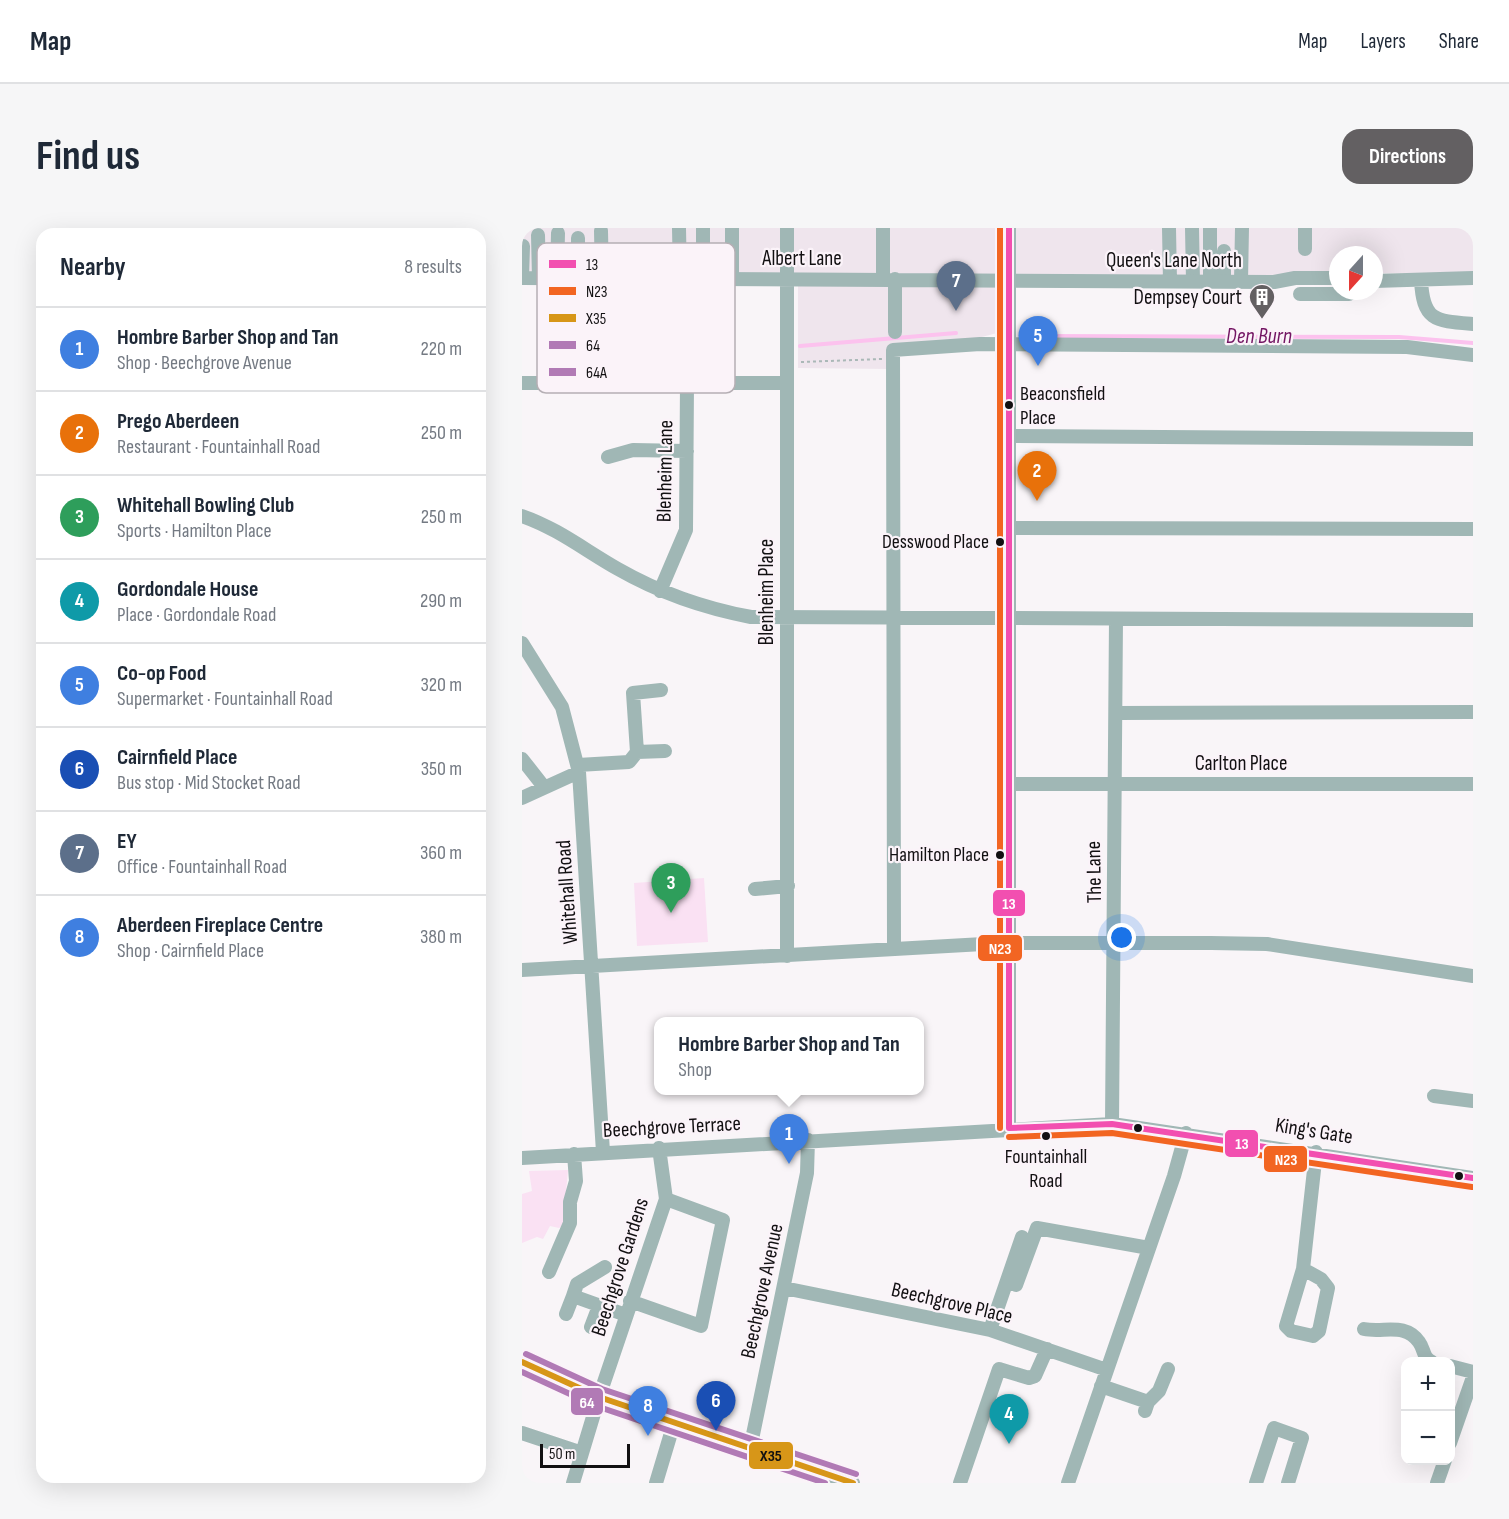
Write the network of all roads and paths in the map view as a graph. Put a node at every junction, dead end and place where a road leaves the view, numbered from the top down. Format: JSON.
{"nodes":[{"id":1,"x":679,"y":228,"type":"edge"},
{"id":2,"x":787,"y":228,"type":"edge"},
{"id":3,"x":883,"y":228,"type":"edge"},
{"id":4,"x":1009,"y":228,"type":"edge"},
{"id":5,"x":1169,"y":228,"type":"edge"},
{"id":6,"x":1192,"y":228,"type":"edge"},
{"id":7,"x":1210,"y":228,"type":"edge"},
{"id":8,"x":1242,"y":228,"type":"edge"},
{"id":9,"x":1305,"y":228,"type":"edge"},
{"id":10,"x":601,"y":231,"type":"dead end"},
{"id":11,"x":558,"y":233,"type":"dead end"},
{"id":12,"x":538,"y":235,"type":"dead end"},
{"id":13,"x":578,"y":238,"type":"dead end"},
{"id":14,"x":538,"y":243,"type":"edge"},
{"id":15,"x":558,"y":243,"type":"edge"},
{"id":16,"x":578,"y":243,"type":"edge"},
{"id":17,"x":601,"y":243,"type":"edge"},
{"id":18,"x":679,"y":243,"type":"edge"},
{"id":19,"x":523,"y":246,"type":"edge"},
{"id":20,"x":1305,"y":249,"type":"dead end"},
{"id":21,"x":1224,"y":251,"type":"dead end"},
{"id":22,"x":522,"y":278,"type":"edge"},
{"id":23,"x":1329,"y":278,"type":"edge"},
{"id":24,"x":1473,"y":278,"type":"edge"},
{"id":25,"x":735,"y":279,"type":"edge"},
{"id":26,"x":787,"y":279,"type":"junction"},
{"id":27,"x":889,"y":279,"type":"junction"},
{"id":28,"x":1009,"y":280,"type":"junction"},
{"id":29,"x":1383,"y":280,"type":"edge"},
{"id":30,"x":1421,"y":280,"type":"junction"},
{"id":31,"x":1170,"y":281,"type":"junction"},
{"id":32,"x":1193,"y":281,"type":"junction"},
{"id":33,"x":1217,"y":281,"type":"junction"},
{"id":34,"x":1241,"y":281,"type":"junction"},
{"id":35,"x":1300,"y":294,"type":"dead end"},
{"id":36,"x":1329,"y":294,"type":"edge"},
{"id":37,"x":1473,"y":324,"type":"edge"},
{"id":38,"x":895,"y":332,"type":"dead end"},
{"id":39,"x":1009,"y":345,"type":"junction"},
{"id":40,"x":1473,"y":355,"type":"edge"},
{"id":41,"x":894,"y":359,"type":"junction"},
{"id":42,"x":786,"y":362,"type":"junction"},
{"id":43,"x":735,"y":383,"type":"edge"},
{"id":44,"x":787,"y":383,"type":"junction"},
{"id":45,"x":687,"y":393,"type":"edge"},
{"id":46,"x":1010,"y":436,"type":"junction"},
{"id":47,"x":1473,"y":439,"type":"edge"},
{"id":48,"x":687,"y":451,"type":"junction"},
{"id":49,"x":608,"y":457,"type":"dead end"},
{"id":50,"x":522,"y":516,"type":"edge"},
{"id":51,"x":1009,"y":528,"type":"junction"},
{"id":52,"x":1473,"y":529,"type":"edge"},
{"id":53,"x":660,"y":591,"type":"junction"},
{"id":54,"x":787,"y":618,"type":"junction"},
{"id":55,"x":893,"y":619,"type":"junction"},
{"id":56,"x":1009,"y":619,"type":"junction"},
{"id":57,"x":1116,"y":619,"type":"junction"},
{"id":58,"x":1473,"y":620,"type":"edge"},
{"id":59,"x":522,"y":643,"type":"edge"},
{"id":60,"x":661,"y":690,"type":"dead end"},
{"id":61,"x":1473,"y":712,"type":"edge"},
{"id":62,"x":1116,"y":713,"type":"junction"},
{"id":63,"x":665,"y":751,"type":"dead end"},
{"id":64,"x":637,"y":752,"type":"junction"},
{"id":65,"x":522,"y":759,"type":"edge"},
{"id":66,"x":579,"y":769,"type":"junction"},
{"id":67,"x":1009,"y":784,"type":"junction"},
{"id":68,"x":1114,"y":784,"type":"junction"},
{"id":69,"x":1473,"y":784,"type":"edge"},
{"id":70,"x":544,"y":787,"type":"junction"},
{"id":71,"x":522,"y":798,"type":"edge"},
{"id":72,"x":788,"y":886,"type":"junction"},
{"id":73,"x":755,"y":889,"type":"dead end"},
{"id":74,"x":1009,"y":943,"type":"junction"},
{"id":75,"x":1116,"y":943,"type":"junction"},
{"id":76,"x":894,"y":949,"type":"junction"},
{"id":77,"x":787,"y":956,"type":"junction"},
{"id":78,"x":593,"y":966,"type":"junction"},
{"id":79,"x":522,"y":970,"type":"edge"},
{"id":80,"x":1473,"y":976,"type":"edge"},
{"id":81,"x":1434,"y":1096,"type":"dead end"},
{"id":82,"x":1473,"y":1101,"type":"edge"},
{"id":83,"x":1113,"y":1124,"type":"junction"},
{"id":84,"x":1009,"y":1128,"type":"junction"},
{"id":85,"x":1186,"y":1133,"type":"junction"},
{"id":86,"x":808,"y":1140,"type":"junction"},
{"id":87,"x":659,"y":1148,"type":"junction"},
{"id":88,"x":603,"y":1152,"type":"junction"},
{"id":89,"x":1316,"y":1152,"type":"junction"},
{"id":90,"x":574,"y":1154,"type":"junction"},
{"id":91,"x":522,"y":1158,"type":"edge"},
{"id":92,"x":1473,"y":1178,"type":"edge"},
{"id":93,"x":666,"y":1199,"type":"junction"},
{"id":94,"x":1022,"y":1236,"type":"dead end"},
{"id":95,"x":1149,"y":1248,"type":"junction"},
{"id":96,"x":604,"y":1267,"type":"dead end"},
{"id":97,"x":1303,"y":1269,"type":"junction"},
{"id":98,"x":549,"y":1272,"type":"dead end"},
{"id":99,"x":1016,"y":1286,"type":"dead end"},
{"id":100,"x":784,"y":1288,"type":"junction"},
{"id":101,"x":573,"y":1296,"type":"junction"},
{"id":102,"x":630,"y":1301,"type":"junction"},
{"id":103,"x":599,"y":1306,"type":"junction"},
{"id":104,"x":566,"y":1314,"type":"dead end"},
{"id":105,"x":626,"y":1315,"type":"junction"},
{"id":106,"x":591,"y":1328,"type":"dead end"},
{"id":107,"x":1364,"y":1329,"type":"dead end"},
{"id":108,"x":990,"y":1330,"type":"junction"},
{"id":109,"x":1047,"y":1349,"type":"junction"},
{"id":110,"x":1425,"y":1357,"type":"edge"},
{"id":111,"x":522,"y":1362,"type":"edge"},
{"id":112,"x":1455,"y":1367,"type":"edge"},
{"id":113,"x":1167,"y":1369,"type":"dead end"},
{"id":114,"x":1107,"y":1370,"type":"junction"},
{"id":115,"x":1473,"y":1372,"type":"edge"},
{"id":116,"x":1473,"y":1377,"type":"edge"},
{"id":117,"x":1101,"y":1386,"type":"junction"},
{"id":118,"x":599,"y":1396,"type":"junction"},
{"id":119,"x":674,"y":1423,"type":"junction"},
{"id":120,"x":1455,"y":1429,"type":"edge"},
{"id":121,"x":522,"y":1433,"type":"edge"},
{"id":122,"x":750,"y":1449,"type":"junction"},
{"id":123,"x":582,"y":1453,"type":"junction"},
{"id":124,"x":1444,"y":1465,"type":"edge"},
{"id":125,"x":814,"y":1477,"type":"edge"},
{"id":126,"x":573,"y":1483,"type":"edge"},
{"id":127,"x":656,"y":1483,"type":"edge"},
{"id":128,"x":853,"y":1483,"type":"edge"},
{"id":129,"x":960,"y":1483,"type":"edge"},
{"id":130,"x":1068,"y":1483,"type":"edge"},
{"id":131,"x":1256,"y":1483,"type":"edge"},
{"id":132,"x":1288,"y":1483,"type":"edge"},
{"id":133,"x":1437,"y":1483,"type":"edge"}],
"edges":[{"from":1,"to":18,"type":"street"},
{"from":2,"to":26,"type":"street","name":"Blenheim Place"},
{"from":3,"to":27,"type":"street"},
{"from":4,"to":28,"type":"street"},
{"from":5,"to":31,"type":"street"},
{"from":6,"to":32,"type":"street"},
{"from":7,"to":33,"type":"street"},
{"from":8,"to":34,"type":"street"},
{"from":9,"to":20,"type":"street"},
{"from":10,"to":17,"type":"street"},
{"from":11,"to":15,"type":"street"},
{"from":12,"to":14,"type":"street"},
{"from":13,"to":16,"type":"street"},
{"from":19,"to":22,"type":"street"},
{"from":21,"to":33,"type":"street"},
{"from":23,"to":34,"type":"street","name":"Queen's Lane North"},
{"from":24,"to":30,"type":"street"},
{"from":25,"to":26,"type":"street","name":"Albert Lane"},
{"from":26,"to":27,"type":"street","name":"Albert Lane"},
{"from":26,"to":42,"type":"street","name":"Blenheim Place"},
{"from":27,"to":28,"type":"street","name":"Albert Lane"},
{"from":27,"to":38,"type":"street"},
{"from":28,"to":31,"type":"street","name":"Queen's Lane North"},
{"from":28,"to":39,"type":"street"},
{"from":29,"to":30,"type":"street"},
{"from":30,"to":37,"type":"street"},
{"from":31,"to":32,"type":"street","name":"Queen's Lane North"},
{"from":32,"to":33,"type":"street","name":"Queen's Lane North"},
{"from":33,"to":34,"type":"street","name":"Queen's Lane North"},
{"from":35,"to":36,"type":"street"},
{"from":39,"to":40,"type":"street"},
{"from":39,"to":41,"type":"street"},
{"from":39,"to":46,"type":"street"},
{"from":41,"to":42,"type":"path"},
{"from":41,"to":55,"type":"street"},
{"from":42,"to":44,"type":"street","name":"Blenheim Place"},
{"from":43,"to":44,"type":"street"},
{"from":44,"to":54,"type":"street","name":"Blenheim Place"},
{"from":45,"to":48,"type":"street","name":"Blenheim Lane"},
{"from":46,"to":47,"type":"street"},
{"from":46,"to":51,"type":"street"},
{"from":48,"to":49,"type":"street"},
{"from":48,"to":53,"type":"street","name":"Blenheim Lane"},
{"from":50,"to":53,"type":"street"},
{"from":51,"to":52,"type":"street"},
{"from":51,"to":56,"type":"street"},
{"from":53,"to":54,"type":"street"},
{"from":54,"to":55,"type":"street"},
{"from":54,"to":72,"type":"street","name":"Blenheim Place"},
{"from":55,"to":56,"type":"street"},
{"from":55,"to":76,"type":"street"},
{"from":56,"to":57,"type":"street"},
{"from":56,"to":67,"type":"street"},
{"from":57,"to":58,"type":"street"},
{"from":57,"to":62,"type":"street","name":"The Lane"},
{"from":59,"to":66,"type":"street","name":"Whitehall Road"},
{"from":60,"to":64,"type":"street"},
{"from":61,"to":62,"type":"street"},
{"from":62,"to":68,"type":"street","name":"The Lane"},
{"from":63,"to":64,"type":"street"},
{"from":64,"to":66,"type":"street"},
{"from":65,"to":70,"type":"street"},
{"from":66,"to":70,"type":"street"},
{"from":66,"to":78,"type":"street","name":"Whitehall Road"},
{"from":67,"to":68,"type":"street","name":"Carlton Place"},
{"from":67,"to":74,"type":"street"},
{"from":68,"to":69,"type":"street","name":"Carlton Place"},
{"from":68,"to":75,"type":"street","name":"The Lane"},
{"from":70,"to":71,"type":"street"},
{"from":72,"to":73,"type":"street"},
{"from":72,"to":77,"type":"street","name":"Blenheim Place"},
{"from":74,"to":75,"type":"street"},
{"from":74,"to":76,"type":"street"},
{"from":74,"to":84,"type":"street"},
{"from":75,"to":80,"type":"street"},
{"from":75,"to":83,"type":"street","name":"The Lane"},
{"from":76,"to":77,"type":"street"},
{"from":77,"to":78,"type":"street"},
{"from":78,"to":79,"type":"street"},
{"from":78,"to":88,"type":"street","name":"Whitehall Road"},
{"from":81,"to":82,"type":"street"},
{"from":83,"to":84,"type":"street","name":"Beechgrove Terrace"},
{"from":83,"to":85,"type":"street","name":"King's Gate"},
{"from":84,"to":86,"type":"street","name":"Beechgrove Terrace"},
{"from":85,"to":89,"type":"street","name":"King's Gate"},
{"from":85,"to":95,"type":"street"},
{"from":86,"to":87,"type":"street","name":"Beechgrove Terrace"},
{"from":86,"to":100,"type":"street","name":"Beechgrove Avenue"},
{"from":87,"to":88,"type":"street","name":"Beechgrove Terrace"},
{"from":87,"to":93,"type":"street","name":"Beechgrove Gardens"},
{"from":88,"to":90,"type":"street","name":"Beechgrove Terrace"},
{"from":89,"to":92,"type":"street","name":"King's Gate"},
{"from":89,"to":97,"type":"street"},
{"from":90,"to":91,"type":"street","name":"Beechgrove Terrace"},
{"from":90,"to":98,"type":"street"},
{"from":93,"to":102,"type":"street","name":"Beechgrove Gardens"},
{"from":93,"to":102,"type":"street"},
{"from":94,"to":108,"type":"street"},
{"from":95,"to":99,"type":"street"},
{"from":95,"to":114,"type":"street"},
{"from":96,"to":101,"type":"street"},
{"from":97,"to":97,"type":"street"},
{"from":100,"to":108,"type":"street","name":"Beechgrove Place"},
{"from":100,"to":122,"type":"street","name":"Beechgrove Avenue"},
{"from":101,"to":103,"type":"street"},
{"from":101,"to":104,"type":"street"},
{"from":102,"to":105,"type":"street","name":"Beechgrove Gardens"},
{"from":103,"to":105,"type":"street"},
{"from":103,"to":106,"type":"street"},
{"from":105,"to":118,"type":"street","name":"Beechgrove Gardens"},
{"from":107,"to":110,"type":"street"},
{"from":108,"to":109,"type":"street","name":"Beechgrove Place"},
{"from":109,"to":114,"type":"street","name":"Beechgrove Place"},
{"from":109,"to":129,"type":"street"},
{"from":111,"to":118,"type":"street"},
{"from":112,"to":115,"type":"street"},
{"from":113,"to":117,"type":"street"},
{"from":114,"to":117,"type":"street"},
{"from":116,"to":120,"type":"street"},
{"from":117,"to":130,"type":"street"},
{"from":118,"to":119,"type":"street"},
{"from":118,"to":123,"type":"street","name":"Beechgrove Gardens"},
{"from":119,"to":122,"type":"street"},
{"from":119,"to":127,"type":"street"},
{"from":121,"to":123,"type":"street"},
{"from":122,"to":125,"type":"street"},
{"from":123,"to":126,"type":"street","name":"Beechgrove Gardens"},
{"from":124,"to":133,"type":"street"},
{"from":125,"to":128,"type":"street"},
{"from":131,"to":132,"type":"street"}]}
